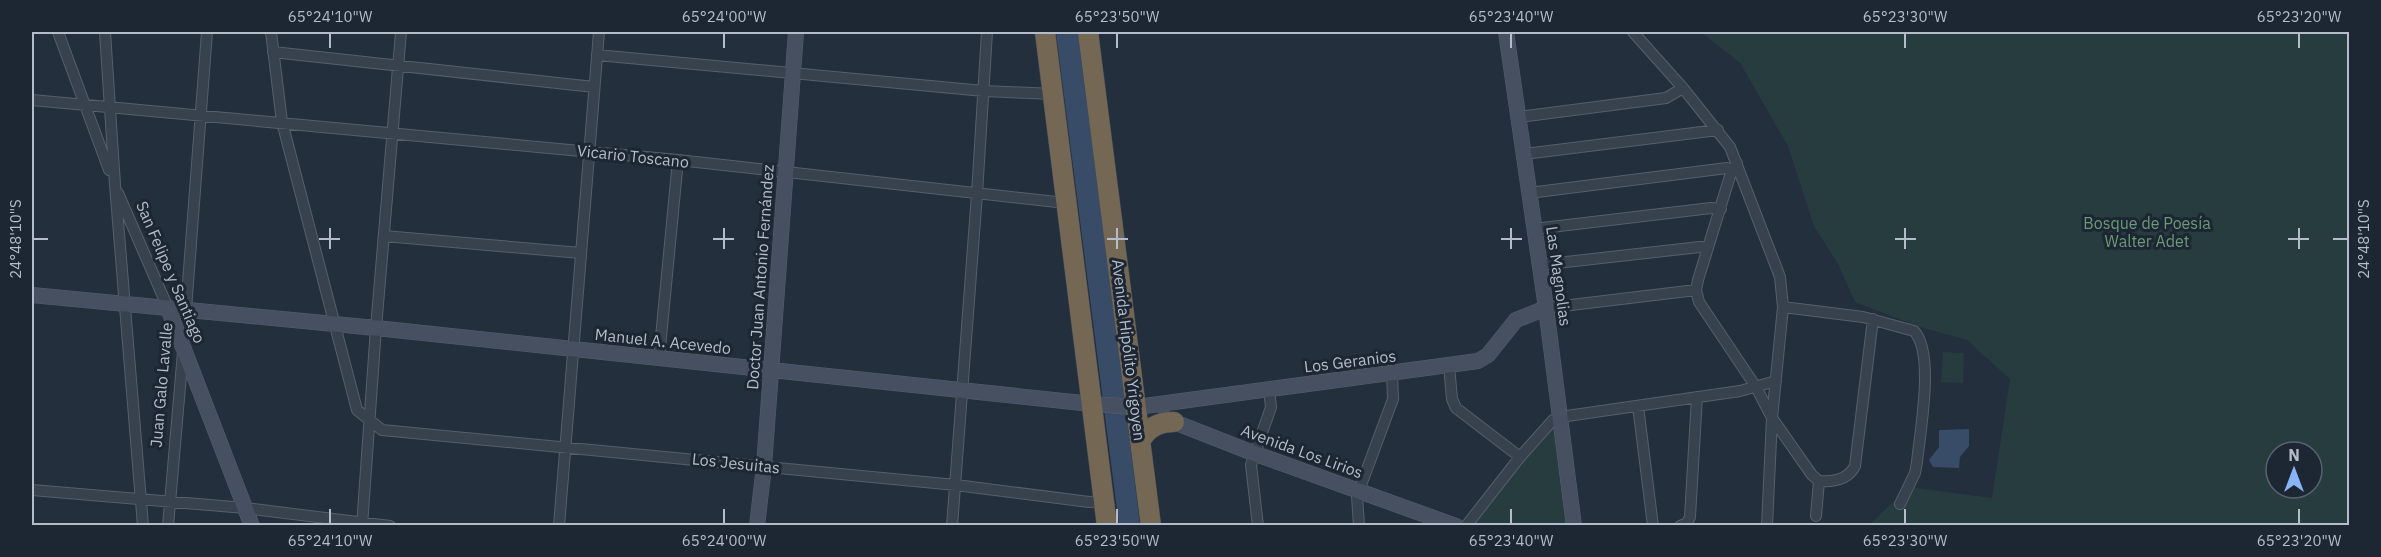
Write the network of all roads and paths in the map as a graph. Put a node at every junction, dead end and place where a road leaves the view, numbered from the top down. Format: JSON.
{"nodes":[{"id":1,"x":58,"y":32,"type":"edge"},
{"id":2,"x":105,"y":32,"type":"edge"},
{"id":3,"x":207,"y":32,"type":"edge"},
{"id":4,"x":271,"y":32,"type":"edge"},
{"id":5,"x":401,"y":32,"type":"edge"},
{"id":6,"x":599,"y":32,"type":"edge"},
{"id":7,"x":796,"y":32,"type":"edge"},
{"id":8,"x":987,"y":32,"type":"edge"},
{"id":9,"x":1045,"y":32,"type":"edge"},
{"id":10,"x":1088,"y":32,"type":"edge"},
{"id":11,"x":1506,"y":32,"type":"edge"},
{"id":12,"x":1633,"y":32,"type":"edge"},
{"id":13,"x":273,"y":52,"type":"junction"},
{"id":14,"x":597,"y":55,"type":"junction"},
{"id":15,"x":399,"y":66,"type":"junction"},
{"id":16,"x":793,"y":74,"type":"junction"},
{"id":17,"x":594,"y":87,"type":"junction"},
{"id":18,"x":1683,"y":88,"type":"junction"},
{"id":19,"x":984,"y":91,"type":"junction"},
{"id":20,"x":1054,"y":94,"type":"junction"},
{"id":21,"x":32,"y":100,"type":"edge"},
{"id":22,"x":87,"y":106,"type":"junction"},
{"id":23,"x":110,"y":108,"type":"junction"},
{"id":24,"x":200,"y":115,"type":"junction"},
{"id":25,"x":1519,"y":117,"type":"junction"},
{"id":26,"x":282,"y":122,"type":"junction"},
{"id":27,"x":1718,"y":130,"type":"junction"},
{"id":28,"x":393,"y":133,"type":"junction"},
{"id":29,"x":588,"y":152,"type":"junction"},
{"id":30,"x":1524,"y":154,"type":"junction"},
{"id":31,"x":678,"y":160,"type":"junction"},
{"id":32,"x":1734,"y":166,"type":"junction"},
{"id":33,"x":786,"y":172,"type":"junction"},
{"id":34,"x":115,"y":185,"type":"junction"},
{"id":35,"x":1529,"y":193,"type":"junction"},
{"id":36,"x":977,"y":194,"type":"junction"},
{"id":37,"x":1066,"y":203,"type":"junction"},
{"id":38,"x":1721,"y":209,"type":"junction"},
{"id":39,"x":1534,"y":229,"type":"junction"},
{"id":40,"x":384,"y":237,"type":"junction"},
{"id":41,"x":1708,"y":248,"type":"junction"},
{"id":42,"x":581,"y":253,"type":"junction"},
{"id":43,"x":1540,"y":272,"type":"junction"},
{"id":44,"x":1696,"y":290,"type":"junction"},
{"id":45,"x":32,"y":295,"type":"edge"},
{"id":46,"x":124,"y":303,"type":"junction"},
{"id":47,"x":1783,"y":307,"type":"junction"},
{"id":48,"x":168,"y":308,"type":"junction"},
{"id":49,"x":1546,"y":308,"type":"junction"},
{"id":50,"x":186,"y":309,"type":"junction"},
{"id":51,"x":1516,"y":320,"type":"junction"},
{"id":52,"x":1873,"y":320,"type":"junction"},
{"id":53,"x":336,"y":324,"type":"junction"},
{"id":54,"x":376,"y":328,"type":"junction"},
{"id":55,"x":183,"y":348,"type":"junction"},
{"id":56,"x":574,"y":350,"type":"junction"},
{"id":57,"x":659,"y":358,"type":"junction"},
{"id":58,"x":1449,"y":365,"type":"junction"},
{"id":59,"x":770,"y":370,"type":"junction"},
{"id":60,"x":1392,"y":374,"type":"junction"},
{"id":61,"x":1776,"y":381,"type":"junction"},
{"id":62,"x":1756,"y":387,"type":"junction"},
{"id":63,"x":1269,"y":389,"type":"junction"},
{"id":64,"x":963,"y":391,"type":"junction"},
{"id":65,"x":1697,"y":397,"type":"junction"},
{"id":66,"x":1092,"y":404,"type":"junction"},
{"id":67,"x":1137,"y":406,"type":"junction"},
{"id":68,"x":1638,"y":406,"type":"junction"},
{"id":69,"x":1560,"y":417,"type":"junction"},
{"id":70,"x":1773,"y":418,"type":"junction"},
{"id":71,"x":370,"y":421,"type":"junction"},
{"id":72,"x":1174,"y":422,"type":"junction"},
{"id":73,"x":1141,"y":440,"type":"junction"},
{"id":74,"x":1791,"y":445,"type":"junction"},
{"id":75,"x":566,"y":446,"type":"junction"},
{"id":76,"x":1770,"y":451,"type":"junction"},
{"id":77,"x":1253,"y":453,"type":"junction"},
{"id":78,"x":1520,"y":457,"type":"junction"},
{"id":79,"x":764,"y":466,"type":"junction"},
{"id":80,"x":1819,"y":480,"type":"junction"},
{"id":81,"x":956,"y":485,"type":"junction"},
{"id":82,"x":32,"y":490,"type":"edge"},
{"id":83,"x":1359,"y":490,"type":"junction"},
{"id":84,"x":141,"y":499,"type":"junction"},
{"id":85,"x":1104,"y":501,"type":"junction"},
{"id":86,"x":169,"y":502,"type":"junction"},
{"id":87,"x":1900,"y":504,"type":"dead end"},
{"id":88,"x":245,"y":508,"type":"junction"},
{"id":89,"x":1816,"y":516,"type":"dead end"},
{"id":90,"x":363,"y":524,"type":"edge"},
{"id":91,"x":143,"y":525,"type":"edge"},
{"id":92,"x":168,"y":525,"type":"edge"},
{"id":93,"x":252,"y":525,"type":"edge"},
{"id":94,"x":390,"y":525,"type":"edge"},
{"id":95,"x":559,"y":525,"type":"edge"},
{"id":96,"x":757,"y":525,"type":"edge"},
{"id":97,"x":952,"y":525,"type":"edge"},
{"id":98,"x":1107,"y":525,"type":"edge"},
{"id":99,"x":1151,"y":525,"type":"edge"},
{"id":100,"x":1258,"y":525,"type":"edge"},
{"id":101,"x":1359,"y":525,"type":"edge"},
{"id":102,"x":1456,"y":525,"type":"edge"},
{"id":103,"x":1466,"y":525,"type":"edge"},
{"id":104,"x":1574,"y":525,"type":"edge"},
{"id":105,"x":1653,"y":525,"type":"edge"},
{"id":106,"x":1680,"y":525,"type":"edge"},
{"id":107,"x":1767,"y":525,"type":"edge"}],
"edges":[{"from":1,"to":22,"type":"street","name":"San Felipe y Santiago"},
{"from":2,"to":23,"type":"street"},
{"from":3,"to":24,"type":"street","name":"Juan Galo Lavalle"},
{"from":4,"to":13,"type":"street"},
{"from":5,"to":15,"type":"street"},
{"from":6,"to":14,"type":"street"},
{"from":7,"to":16,"type":"street","name":"Doctor Juan Antonio Fernández"},
{"from":8,"to":19,"type":"street"},
{"from":9,"to":20,"type":"highway"},
{"from":10,"to":67,"type":"highway","name":"Avenida Hipólito Yrigoyen"},
{"from":11,"to":25,"type":"street","name":"Las Magnolias"},
{"from":12,"to":18,"type":"street"},
{"from":13,"to":15,"type":"street"},
{"from":13,"to":26,"type":"street"},
{"from":14,"to":16,"type":"street"},
{"from":14,"to":17,"type":"street"},
{"from":15,"to":17,"type":"street"},
{"from":15,"to":28,"type":"street"},
{"from":16,"to":19,"type":"street"},
{"from":16,"to":33,"type":"street","name":"Doctor Juan Antonio Fernández"},
{"from":17,"to":29,"type":"street"},
{"from":18,"to":25,"type":"street"},
{"from":18,"to":27,"type":"street"},
{"from":19,"to":20,"type":"street"},
{"from":19,"to":36,"type":"street"},
{"from":20,"to":37,"type":"highway"},
{"from":21,"to":22,"type":"street","name":"Vicario Toscano"},
{"from":22,"to":23,"type":"street","name":"Vicario Toscano"},
{"from":22,"to":34,"type":"street","name":"San Felipe y Santiago"},
{"from":23,"to":24,"type":"street","name":"Vicario Toscano"},
{"from":23,"to":34,"type":"street"},
{"from":24,"to":26,"type":"street","name":"Vicario Toscano"},
{"from":24,"to":50,"type":"street","name":"Juan Galo Lavalle"},
{"from":25,"to":30,"type":"street","name":"Las Magnolias"},
{"from":26,"to":28,"type":"street","name":"Vicario Toscano"},
{"from":26,"to":53,"type":"street"},
{"from":27,"to":30,"type":"street"},
{"from":27,"to":32,"type":"street"},
{"from":28,"to":29,"type":"street","name":"Vicario Toscano"},
{"from":28,"to":40,"type":"street"},
{"from":29,"to":31,"type":"street","name":"Vicario Toscano"},
{"from":29,"to":42,"type":"street"},
{"from":30,"to":35,"type":"street","name":"Las Magnolias"},
{"from":31,"to":33,"type":"street","name":"Vicario Toscano"},
{"from":31,"to":57,"type":"street"},
{"from":32,"to":35,"type":"street"},
{"from":32,"to":38,"type":"street"},
{"from":32,"to":47,"type":"street"},
{"from":33,"to":36,"type":"street","name":"Vicario Toscano"},
{"from":33,"to":59,"type":"street","name":"Doctor Juan Antonio Fernández"},
{"from":34,"to":46,"type":"street"},
{"from":34,"to":48,"type":"street","name":"San Felipe y Santiago"},
{"from":35,"to":39,"type":"street","name":"Las Magnolias"},
{"from":36,"to":37,"type":"street","name":"Vicario Toscano"},
{"from":36,"to":64,"type":"street"},
{"from":37,"to":66,"type":"highway"},
{"from":38,"to":39,"type":"street"},
{"from":38,"to":41,"type":"street"},
{"from":39,"to":43,"type":"street","name":"Las Magnolias"},
{"from":40,"to":42,"type":"street"},
{"from":40,"to":54,"type":"street"},
{"from":41,"to":43,"type":"street"},
{"from":41,"to":44,"type":"street"},
{"from":42,"to":56,"type":"street"},
{"from":43,"to":49,"type":"street","name":"Las Magnolias"},
{"from":43,"to":51,"type":"street"},
{"from":44,"to":49,"type":"street"},
{"from":44,"to":62,"type":"street"},
{"from":45,"to":46,"type":"street","name":"Manuel A. Acevedo"},
{"from":46,"to":48,"type":"street","name":"Manuel A. Acevedo"},
{"from":46,"to":84,"type":"street"},
{"from":47,"to":52,"type":"street"},
{"from":47,"to":61,"type":"street"},
{"from":48,"to":50,"type":"street","name":"Manuel A. Acevedo"},
{"from":48,"to":55,"type":"street","name":"San Felipe y Santiago"},
{"from":49,"to":51,"type":"street","name":"Los Geranios"},
{"from":49,"to":69,"type":"street","name":"Las Magnolias"},
{"from":50,"to":53,"type":"street","name":"Manuel A. Acevedo"},
{"from":50,"to":55,"type":"street","name":"Juan Galo Lavalle"},
{"from":51,"to":58,"type":"street","name":"Los Geranios"},
{"from":52,"to":80,"type":"street"},
{"from":52,"to":87,"type":"street"},
{"from":53,"to":54,"type":"street","name":"Manuel A. Acevedo"},
{"from":53,"to":71,"type":"street"},
{"from":54,"to":56,"type":"street","name":"Manuel A. Acevedo"},
{"from":54,"to":71,"type":"street"},
{"from":55,"to":86,"type":"street","name":"Juan Galo Lavalle"},
{"from":55,"to":88,"type":"street","name":"San Felipe y Santiago"},
{"from":56,"to":57,"type":"street","name":"Manuel A. Acevedo"},
{"from":56,"to":75,"type":"street"},
{"from":57,"to":59,"type":"street","name":"Manuel A. Acevedo"},
{"from":58,"to":60,"type":"street","name":"Los Geranios"},
{"from":58,"to":78,"type":"street"},
{"from":59,"to":64,"type":"street","name":"Manuel A. Acevedo"},
{"from":59,"to":79,"type":"street","name":"Doctor Juan Antonio Fernández"},
{"from":60,"to":63,"type":"street","name":"Los Geranios"},
{"from":60,"to":83,"type":"street"},
{"from":61,"to":62,"type":"street"},
{"from":61,"to":70,"type":"street"},
{"from":62,"to":65,"type":"street"},
{"from":62,"to":70,"type":"street"},
{"from":63,"to":67,"type":"street","name":"Los Geranios"},
{"from":63,"to":77,"type":"street"},
{"from":64,"to":66,"type":"street","name":"Manuel A. Acevedo"},
{"from":64,"to":81,"type":"street"},
{"from":65,"to":68,"type":"street"},
{"from":65,"to":106,"type":"street"},
{"from":66,"to":67,"type":"street","name":"Manuel A. Acevedo"},
{"from":66,"to":85,"type":"highway"},
{"from":67,"to":72,"type":"street","name":"Avenida Los Lirios"},
{"from":67,"to":73,"type":"highway","name":"Avenida Hipólito Yrigoyen"},
{"from":68,"to":69,"type":"street"},
{"from":68,"to":105,"type":"street"},
{"from":69,"to":78,"type":"street"},
{"from":69,"to":104,"type":"street","name":"Las Magnolias"},
{"from":70,"to":74,"type":"street"},
{"from":70,"to":76,"type":"street"},
{"from":71,"to":75,"type":"street","name":"Los Jesuitas"},
{"from":71,"to":90,"type":"street"},
{"from":72,"to":73,"type":"highway"},
{"from":72,"to":77,"type":"street","name":"Avenida Los Lirios"},
{"from":73,"to":99,"type":"highway","name":"Avenida Hipólito Yrigoyen"},
{"from":74,"to":76,"type":"street"},
{"from":74,"to":80,"type":"street"},
{"from":75,"to":79,"type":"street","name":"Los Jesuitas"},
{"from":75,"to":95,"type":"street"},
{"from":76,"to":107,"type":"street"},
{"from":77,"to":83,"type":"street","name":"Avenida Los Lirios"},
{"from":77,"to":100,"type":"street"},
{"from":78,"to":103,"type":"street"},
{"from":79,"to":81,"type":"street","name":"Los Jesuitas"},
{"from":79,"to":96,"type":"street","name":"Doctor Juan Antonio Fernández"},
{"from":80,"to":89,"type":"street"},
{"from":81,"to":85,"type":"street","name":"Los Jesuitas"},
{"from":81,"to":97,"type":"street"},
{"from":82,"to":84,"type":"street"},
{"from":83,"to":101,"type":"street"},
{"from":83,"to":102,"type":"street","name":"Avenida Los Lirios"},
{"from":84,"to":86,"type":"street"},
{"from":84,"to":91,"type":"street"},
{"from":85,"to":98,"type":"highway"},
{"from":86,"to":88,"type":"street"},
{"from":86,"to":92,"type":"street","name":"Juan Galo Lavalle"},
{"from":88,"to":90,"type":"street"},
{"from":88,"to":93,"type":"street","name":"San Felipe y Santiago"},
{"from":90,"to":94,"type":"street"}]}
